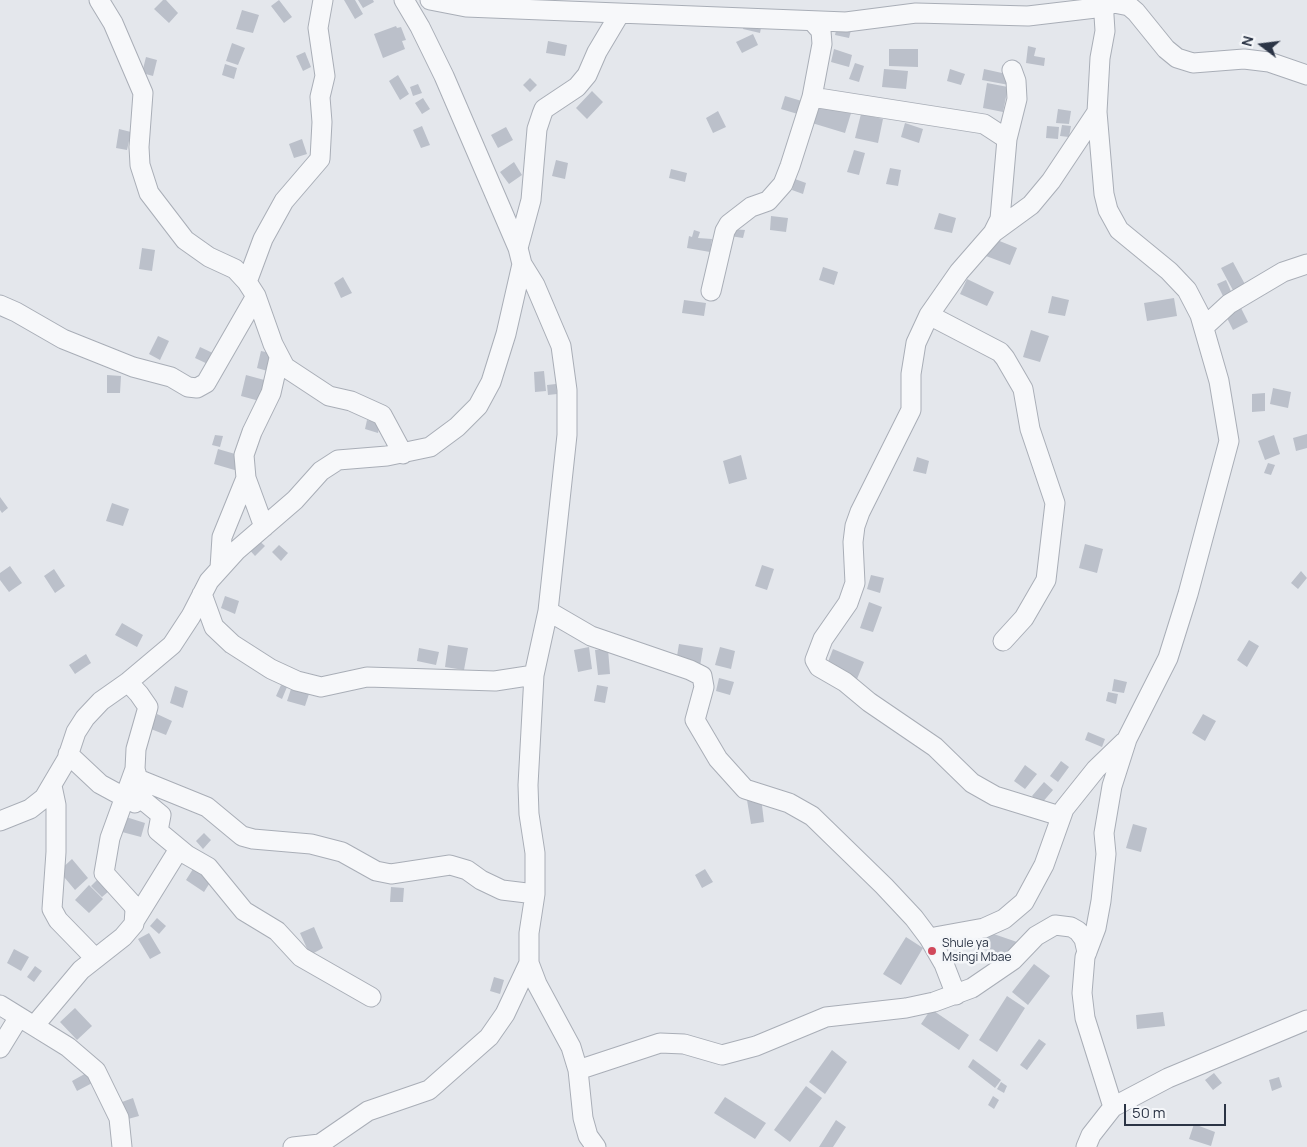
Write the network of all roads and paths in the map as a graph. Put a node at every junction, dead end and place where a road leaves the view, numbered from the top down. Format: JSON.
{"nodes":[{"id":1,"x":99,"y":0,"type":"edge"},
{"id":2,"x":323,"y":0,"type":"edge"},
{"id":3,"x":404,"y":0,"type":"edge"},
{"id":4,"x":430,"y":0,"type":"edge"},
{"id":5,"x":1104,"y":3,"type":"edge"},
{"id":6,"x":935,"y":7,"type":"edge"},
{"id":7,"x":619,"y":15,"type":"junction"},
{"id":8,"x":813,"y":22,"type":"junction"},
{"id":9,"x":1012,"y":70,"type":"dead end"},
{"id":10,"x":1307,"y":76,"type":"edge"},
{"id":11,"x":812,"y":97,"type":"junction"},
{"id":12,"x":1097,"y":112,"type":"junction"},
{"id":13,"x":1007,"y":139,"type":"junction"},
{"id":14,"x":993,"y":232,"type":"junction"},
{"id":15,"x":520,"y":256,"type":"junction"},
{"id":16,"x":1307,"y":264,"type":"edge"},
{"id":17,"x":252,"y":289,"type":"junction"},
{"id":18,"x":711,"y":291,"type":"dead end"},
{"id":19,"x":0,"y":306,"type":"edge"},
{"id":20,"x":929,"y":315,"type":"junction"},
{"id":21,"x":1204,"y":327,"type":"junction"},
{"id":22,"x":279,"y":358,"type":"junction"},
{"id":23,"x":403,"y":454,"type":"junction"},
{"id":24,"x":246,"y":478,"type":"junction"},
{"id":25,"x":264,"y":527,"type":"junction"},
{"id":26,"x":220,"y":568,"type":"junction"},
{"id":27,"x":202,"y":594,"type":"junction"},
{"id":28,"x":548,"y":611,"type":"junction"},
{"id":29,"x":1003,"y":640,"type":"dead end"},
{"id":30,"x":534,"y":675,"type":"junction"},
{"id":31,"x":128,"y":682,"type":"junction"},
{"id":32,"x":1127,"y":739,"type":"junction"},
{"id":33,"x":68,"y":754,"type":"junction"},
{"id":34,"x":136,"y":774,"type":"junction"},
{"id":35,"x":52,"y":786,"type":"junction"},
{"id":36,"x":123,"y":798,"type":"junction"},
{"id":37,"x":151,"y":808,"type":"junction"},
{"id":38,"x":1060,"y":816,"type":"junction"},
{"id":39,"x":0,"y":821,"type":"edge"},
{"id":40,"x":179,"y":849,"type":"junction"},
{"id":41,"x":536,"y":894,"type":"junction"},
{"id":42,"x":135,"y":920,"type":"junction"},
{"id":43,"x":929,"y":938,"type":"junction"},
{"id":44,"x":1087,"y":952,"type":"junction"},
{"id":45,"x":95,"y":958,"type":"junction"},
{"id":46,"x":529,"y":963,"type":"junction"},
{"id":47,"x":956,"y":995,"type":"junction"},
{"id":48,"x":372,"y":997,"type":"dead end"},
{"id":49,"x":0,"y":1004,"type":"edge"},
{"id":50,"x":1307,"y":1020,"type":"edge"},
{"id":51,"x":27,"y":1021,"type":"junction"},
{"id":52,"x":0,"y":1048,"type":"edge"},
{"id":53,"x":578,"y":1070,"type":"junction"},
{"id":54,"x":1113,"y":1107,"type":"junction"},
{"id":55,"x":122,"y":1147,"type":"edge"},
{"id":56,"x":293,"y":1147,"type":"edge"},
{"id":57,"x":596,"y":1147,"type":"edge"},
{"id":58,"x":1086,"y":1147,"type":"edge"}],
"edges":[{"from":1,"to":17,"type":"street"},
{"from":2,"to":17,"type":"street"},
{"from":3,"to":15,"type":"street"},
{"from":4,"to":7,"type":"street"},
{"from":5,"to":6,"type":"street"},
{"from":5,"to":10,"type":"street"},
{"from":5,"to":12,"type":"street"},
{"from":6,"to":8,"type":"street"},
{"from":7,"to":8,"type":"street"},
{"from":7,"to":15,"type":"street"},
{"from":8,"to":11,"type":"street"},
{"from":9,"to":13,"type":"street"},
{"from":11,"to":13,"type":"street"},
{"from":11,"to":18,"type":"street"},
{"from":12,"to":14,"type":"street"},
{"from":12,"to":21,"type":"street"},
{"from":13,"to":14,"type":"street"},
{"from":14,"to":20,"type":"street"},
{"from":15,"to":23,"type":"street"},
{"from":15,"to":28,"type":"street"},
{"from":16,"to":21,"type":"street"},
{"from":17,"to":19,"type":"street"},
{"from":17,"to":22,"type":"street"},
{"from":20,"to":29,"type":"street"},
{"from":20,"to":38,"type":"street"},
{"from":21,"to":32,"type":"street"},
{"from":22,"to":23,"type":"street"},
{"from":22,"to":24,"type":"street"},
{"from":23,"to":25,"type":"street"},
{"from":24,"to":25,"type":"street"},
{"from":24,"to":26,"type":"street"},
{"from":25,"to":26,"type":"street"},
{"from":26,"to":27,"type":"street"},
{"from":27,"to":30,"type":"street"},
{"from":27,"to":31,"type":"street"},
{"from":28,"to":30,"type":"street"},
{"from":28,"to":43,"type":"street"},
{"from":30,"to":41,"type":"street"},
{"from":31,"to":33,"type":"street"},
{"from":31,"to":34,"type":"street"},
{"from":32,"to":38,"type":"street"},
{"from":32,"to":44,"type":"street"},
{"from":33,"to":35,"type":"street"},
{"from":33,"to":36,"type":"street"},
{"from":34,"to":36,"type":"street"},
{"from":34,"to":37,"type":"street"},
{"from":34,"to":41,"type":"street"},
{"from":35,"to":39,"type":"street"},
{"from":35,"to":45,"type":"street"},
{"from":36,"to":37,"type":"street"},
{"from":36,"to":42,"type":"street"},
{"from":37,"to":40,"type":"street"},
{"from":38,"to":43,"type":"street"},
{"from":40,"to":42,"type":"street"},
{"from":40,"to":48,"type":"street"},
{"from":41,"to":46,"type":"street"},
{"from":42,"to":45,"type":"street"},
{"from":43,"to":47,"type":"street"},
{"from":44,"to":47,"type":"street"},
{"from":44,"to":54,"type":"street"},
{"from":45,"to":51,"type":"street"},
{"from":46,"to":53,"type":"street"},
{"from":46,"to":56,"type":"street"},
{"from":47,"to":53,"type":"street"},
{"from":49,"to":51,"type":"street"},
{"from":50,"to":54,"type":"street"},
{"from":51,"to":52,"type":"street"},
{"from":51,"to":55,"type":"street"},
{"from":53,"to":57,"type":"street"},
{"from":54,"to":58,"type":"street"}]}
